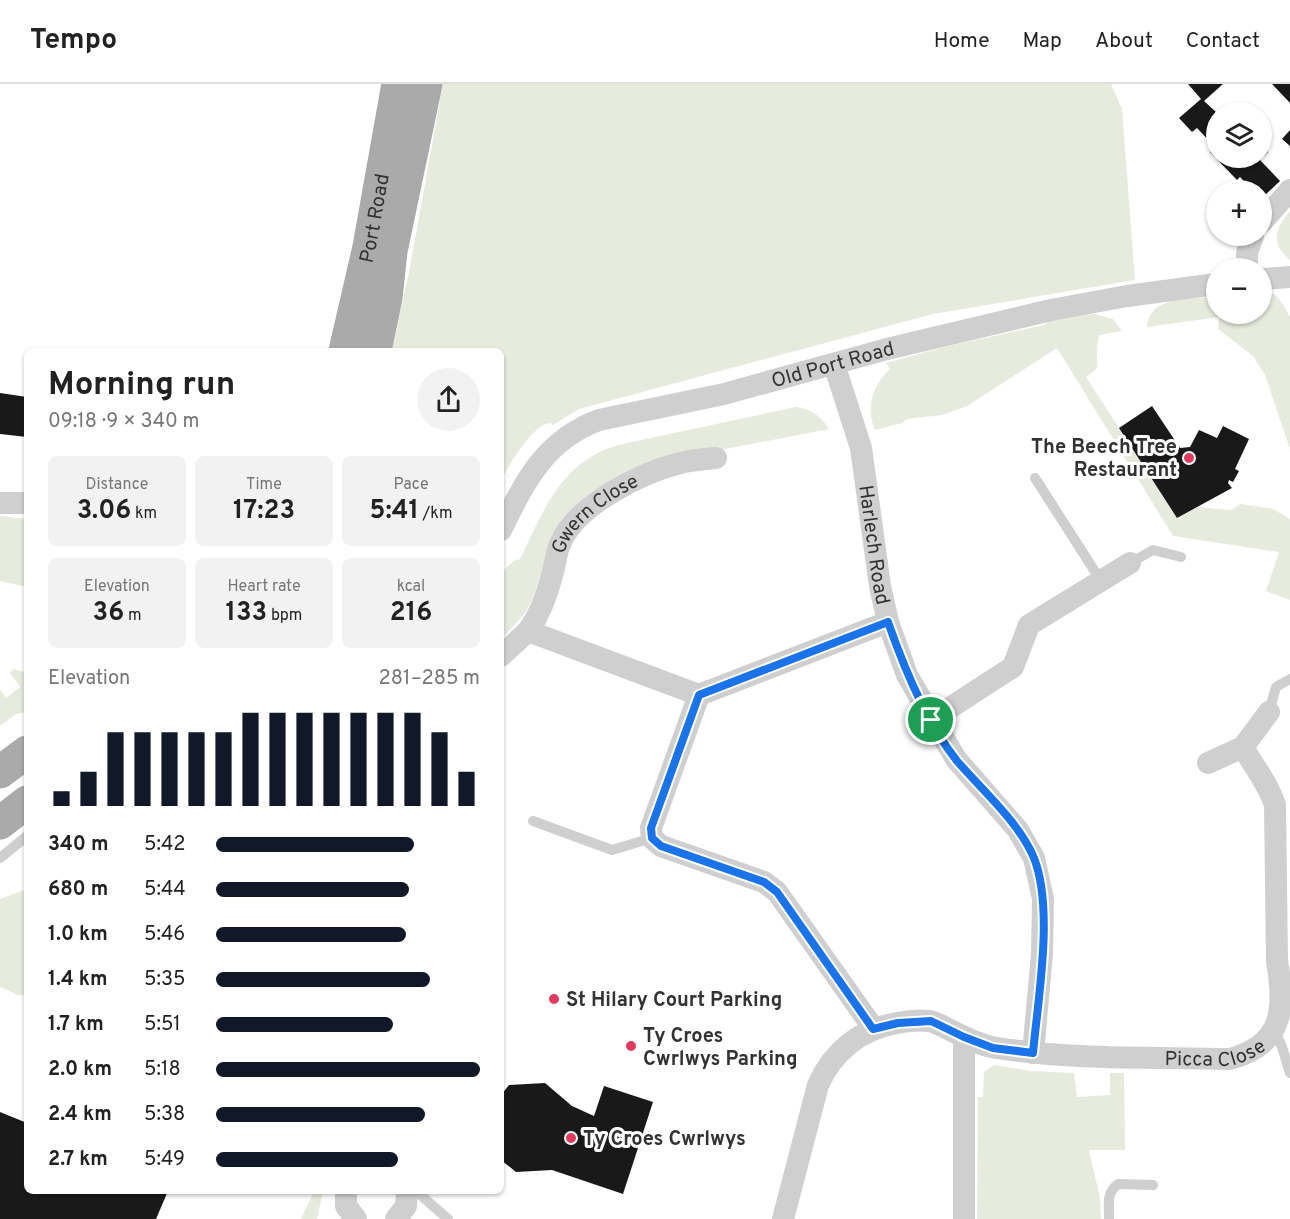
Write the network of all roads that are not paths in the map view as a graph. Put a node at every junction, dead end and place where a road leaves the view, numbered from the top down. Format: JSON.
{"nodes":[{"id":1,"x":398,"y":84,"type":"edge"},
{"id":2,"x":426,"y":84,"type":"edge"},
{"id":3,"x":1290,"y":190,"type":"edge"},
{"id":4,"x":1272,"y":211,"type":"edge"},
{"id":5,"x":1290,"y":277,"type":"edge"},
{"id":6,"x":1272,"y":278,"type":"edge"},
{"id":7,"x":1206,"y":285,"type":"edge"},
{"id":8,"x":346,"y":348,"type":"edge"},
{"id":9,"x":376,"y":348,"type":"edge"},
{"id":10,"x":834,"y":364,"type":"junction"},
{"id":11,"x":716,"y":458,"type":"dead end"},
{"id":12,"x":1035,"y":478,"type":"dead end"},
{"id":13,"x":0,"y":503,"type":"edge"},
{"id":14,"x":24,"y":503,"type":"edge"},
{"id":15,"x":504,"y":524,"type":"edge"},
{"id":16,"x":1181,"y":557,"type":"dead end"},
{"id":17,"x":1130,"y":563,"type":"joint"},
{"id":18,"x":1101,"y":581,"type":"junction"},
{"id":19,"x":888,"y":622,"type":"junction"},
{"id":20,"x":528,"y":631,"type":"junction"},
{"id":21,"x":504,"y":653,"type":"edge"},
{"id":22,"x":1290,"y":679,"type":"edge"},
{"id":23,"x":699,"y":695,"type":"junction"},
{"id":24,"x":1269,"y":712,"type":"joint"},
{"id":25,"x":931,"y":720,"type":"junction"},
{"id":26,"x":1243,"y":747,"type":"junction"},
{"id":27,"x":24,"y":754,"type":"edge"},
{"id":28,"x":1208,"y":763,"type":"dead end"},
{"id":29,"x":0,"y":772,"type":"edge"},
{"id":30,"x":24,"y":804,"type":"edge"},
{"id":31,"x":533,"y":821,"type":"dead end"},
{"id":32,"x":0,"y":823,"type":"edge"},
{"id":33,"x":24,"y":838,"type":"edge"},
{"id":34,"x":652,"y":838,"type":"junction"},
{"id":35,"x":0,"y":858,"type":"edge"},
{"id":36,"x":873,"y":1029,"type":"junction"},
{"id":37,"x":1274,"y":1030,"type":"junction"},
{"id":38,"x":964,"y":1037,"type":"junction"},
{"id":39,"x":1033,"y":1053,"type":"junction"},
{"id":40,"x":1290,"y":1073,"type":"edge"},
{"id":41,"x":1153,"y":1185,"type":"dead end"},
{"id":42,"x":344,"y":1194,"type":"edge"},
{"id":43,"x":345,"y":1194,"type":"edge"},
{"id":44,"x":407,"y":1194,"type":"edge"},
{"id":45,"x":419,"y":1194,"type":"edge"},
{"id":46,"x":331,"y":1219,"type":"edge"},
{"id":47,"x":357,"y":1219,"type":"edge"},
{"id":48,"x":396,"y":1219,"type":"edge"},
{"id":49,"x":448,"y":1219,"type":"edge"},
{"id":50,"x":783,"y":1219,"type":"edge"},
{"id":51,"x":964,"y":1219,"type":"edge"},
{"id":52,"x":1109,"y":1219,"type":"edge"}],
"edges":[{"from":1,"to":8,"type":"main road","name":"Port Road"},
{"from":2,"to":9,"type":"main road","name":"Port Road"},
{"from":3,"to":4,"type":"street"},
{"from":5,"to":6,"type":"street"},
{"from":7,"to":10,"type":"street","name":"Old Port Road"},
{"from":10,"to":15,"type":"street","name":"Old Port Road"},
{"from":10,"to":19,"type":"street","name":"Harlech Road"},
{"from":11,"to":20,"type":"street","name":"Gwern Close"},
{"from":12,"to":18,"type":"lane"},
{"from":13,"to":14,"type":"street"},
{"from":16,"to":17,"type":"lane"},
{"from":17,"to":18,"type":"street"},
{"from":18,"to":25,"type":"street"},
{"from":19,"to":23,"type":"street"},
{"from":19,"to":25,"type":"street","name":"Harlech Road"},
{"from":20,"to":21,"type":"street","name":"Gwern Close"},
{"from":20,"to":23,"type":"street"},
{"from":22,"to":24,"type":"lane"},
{"from":23,"to":34,"type":"street"},
{"from":24,"to":26,"type":"street"},
{"from":25,"to":39,"type":"street","name":"Harlech Road"},
{"from":26,"to":28,"type":"street"},
{"from":26,"to":37,"type":"street","name":"Picca Close"},
{"from":27,"to":29,"type":"main road"},
{"from":30,"to":32,"type":"main road"},
{"from":31,"to":34,"type":"lane"},
{"from":33,"to":35,"type":"lane"},
{"from":34,"to":36,"type":"street"},
{"from":36,"to":38,"type":"street","name":"Picca Close"},
{"from":36,"to":50,"type":"street","name":"Picca Close"},
{"from":37,"to":39,"type":"street","name":"Picca Close"},
{"from":37,"to":40,"type":"lane"},
{"from":38,"to":39,"type":"street","name":"Picca Close"},
{"from":38,"to":51,"type":"street"},
{"from":41,"to":52,"type":"lane"},
{"from":42,"to":46,"type":"street"},
{"from":43,"to":47,"type":"street"},
{"from":44,"to":48,"type":"street"},
{"from":45,"to":49,"type":"lane"}]}
